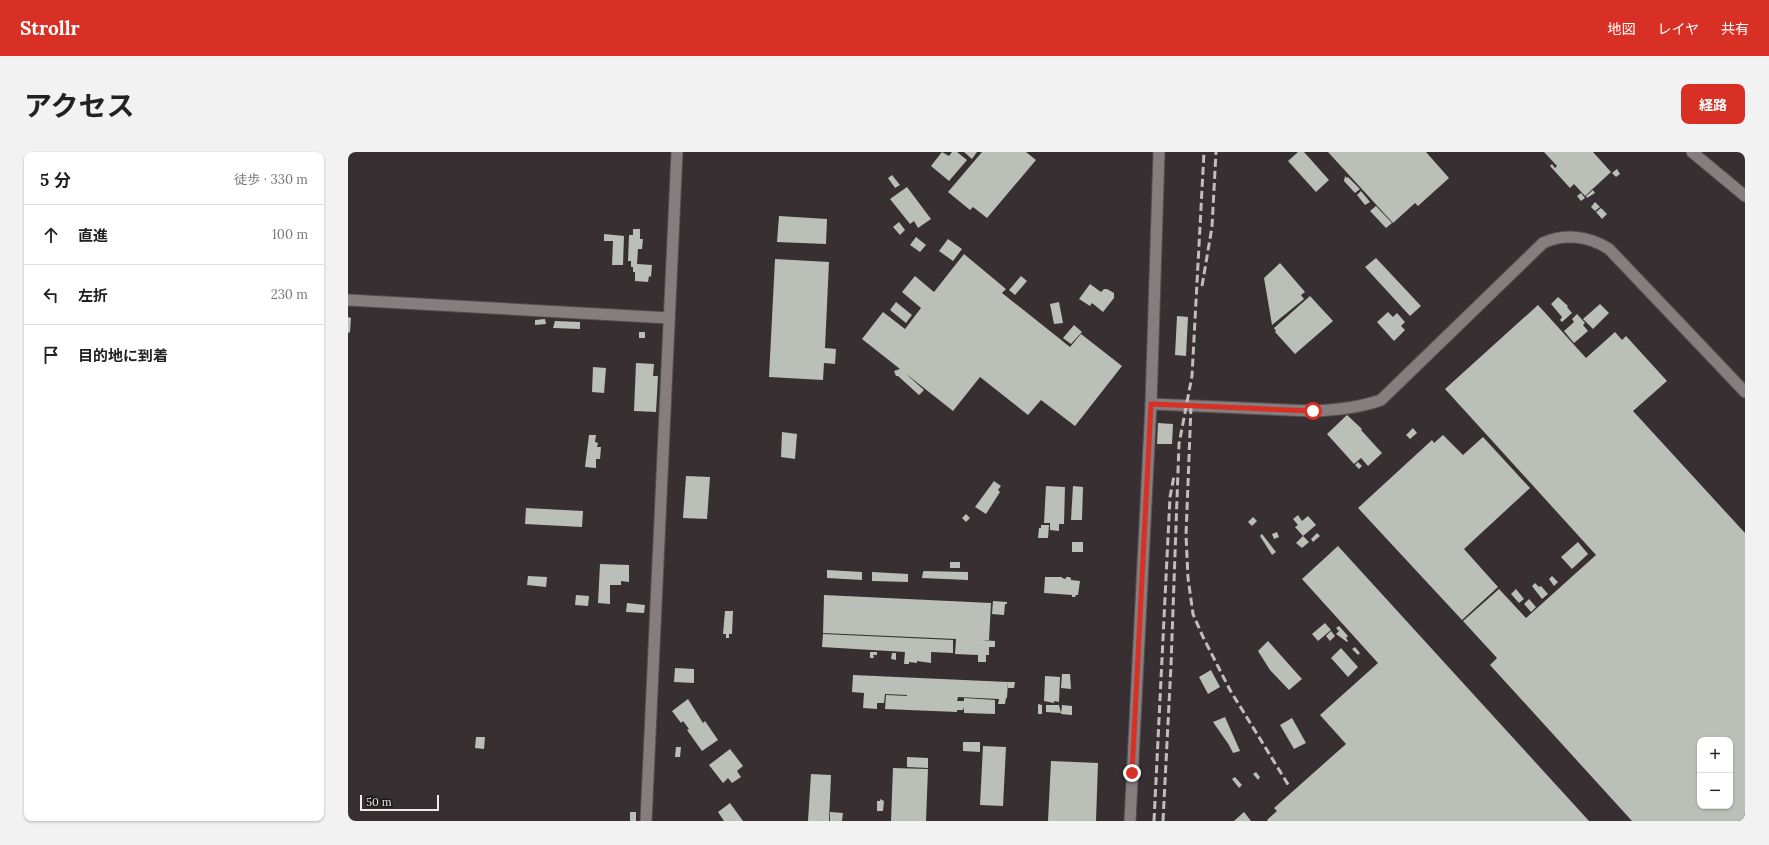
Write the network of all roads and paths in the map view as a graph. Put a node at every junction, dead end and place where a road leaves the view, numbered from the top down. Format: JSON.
{"nodes":[{"id":1,"x":677,"y":152,"type":"edge"},
{"id":2,"x":1159,"y":152,"type":"edge"},
{"id":3,"x":1692,"y":152,"type":"edge"},
{"id":4,"x":1745,"y":196,"type":"edge"},
{"id":5,"x":348,"y":300,"type":"edge"},
{"id":6,"x":669,"y":318,"type":"junction"},
{"id":7,"x":1745,"y":392,"type":"edge"},
{"id":8,"x":1151,"y":404,"type":"junction"},
{"id":9,"x":646,"y":821,"type":"edge"},
{"id":10,"x":1130,"y":821,"type":"edge"}],
"edges":[{"from":1,"to":6,"type":"lane"},
{"from":2,"to":8,"type":"lane"},
{"from":3,"to":4,"type":"lane"},
{"from":5,"to":6,"type":"lane"},
{"from":6,"to":9,"type":"lane"},
{"from":7,"to":8,"type":"lane"},
{"from":8,"to":10,"type":"lane"}]}
